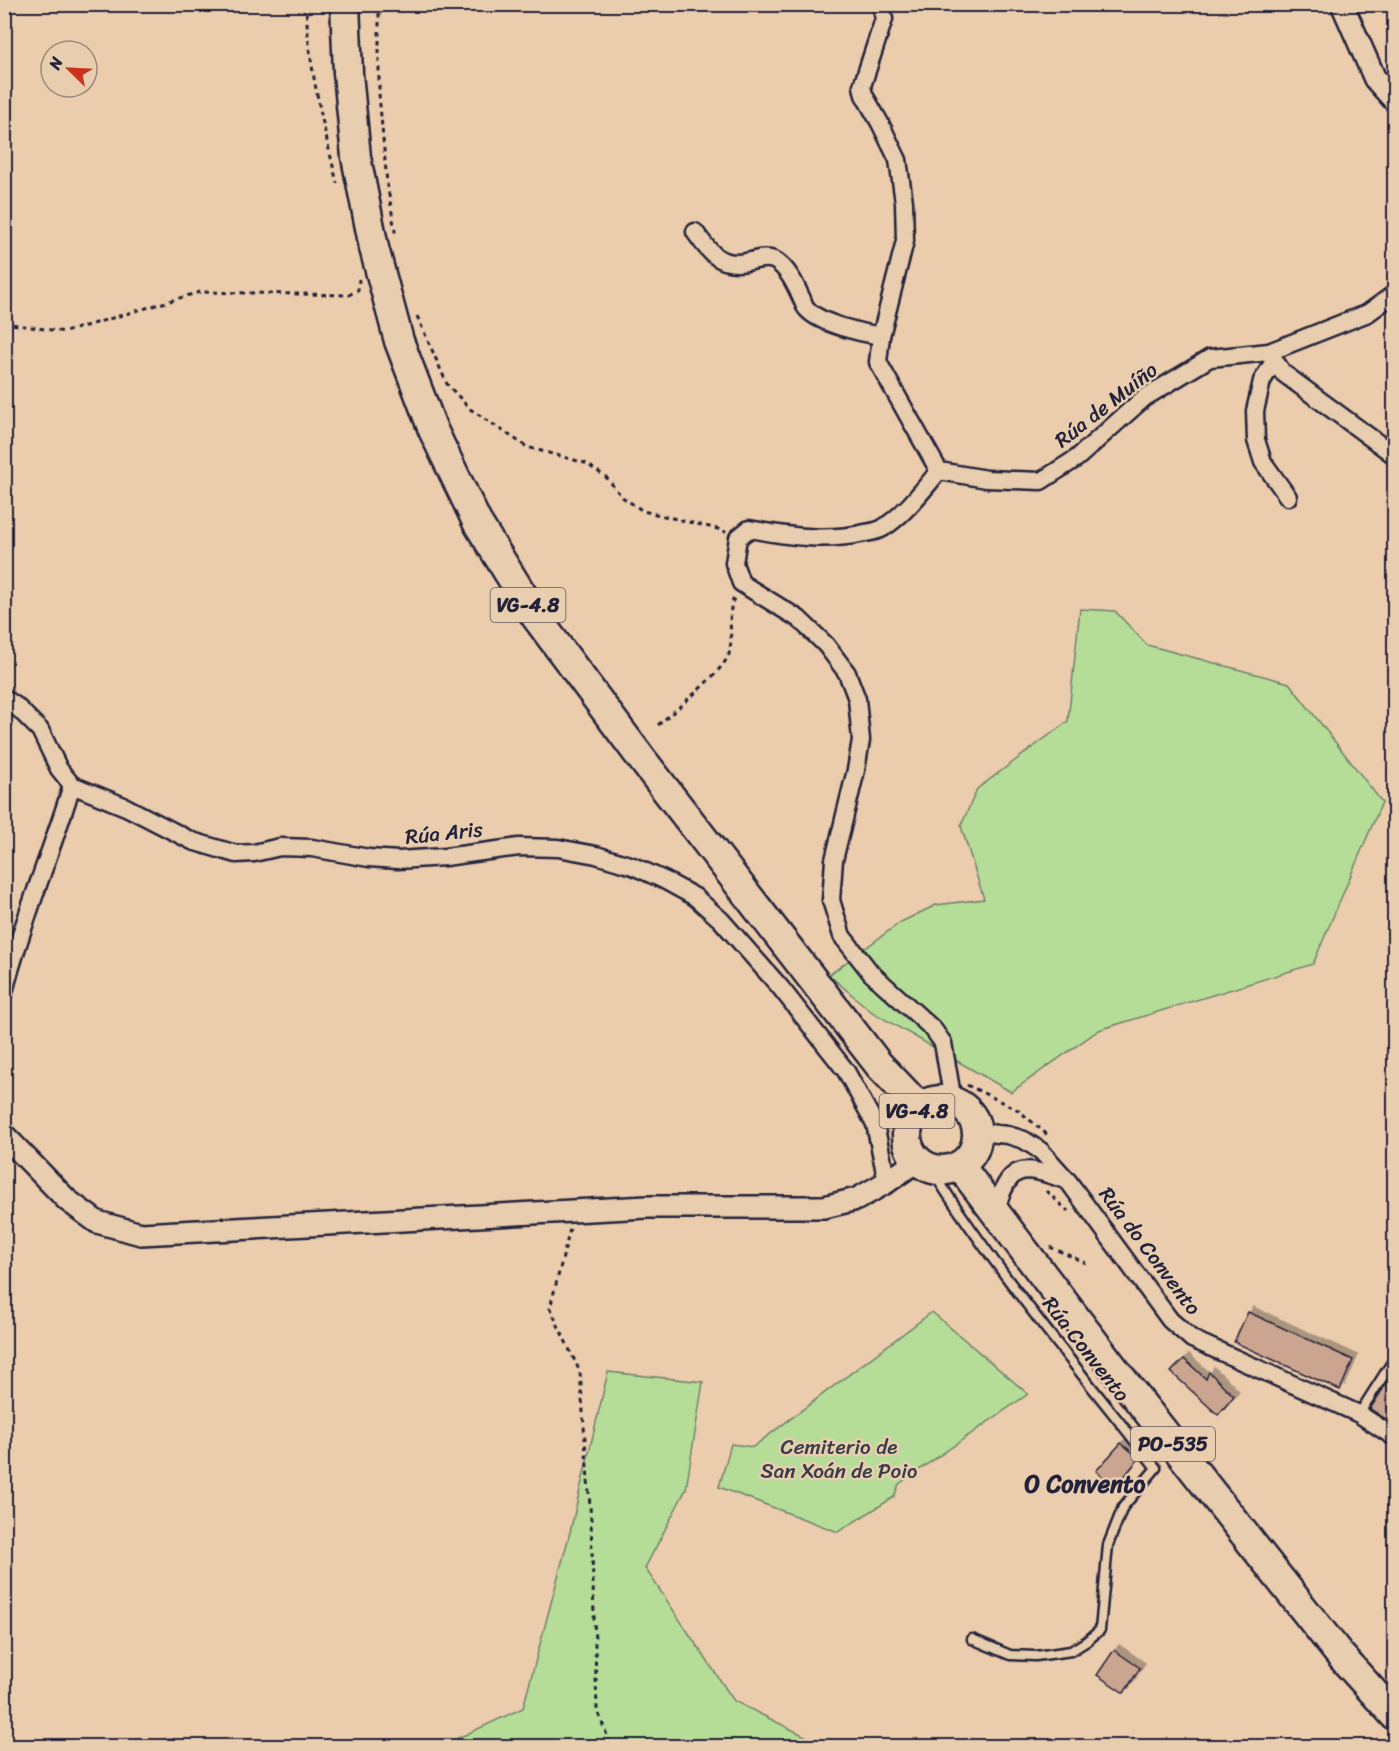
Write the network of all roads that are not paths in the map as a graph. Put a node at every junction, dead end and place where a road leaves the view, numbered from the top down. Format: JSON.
{"nodes":[{"id":1,"x":345,"y":4,"type":"edge"},
{"id":2,"x":1342,"y":4,"type":"edge"},
{"id":3,"x":881,"y":5,"type":"edge"},
{"id":4,"x":1395,"y":100,"type":"edge"},
{"id":5,"x":695,"y":232,"type":"dead end"},
{"id":6,"x":1395,"y":294,"type":"edge"},
{"id":7,"x":881,"y":336,"type":"junction"},
{"id":8,"x":1272,"y":357,"type":"junction"},
{"id":9,"x":1395,"y":455,"type":"edge"},
{"id":10,"x":939,"y":471,"type":"junction"},
{"id":11,"x":1288,"y":496,"type":"dead end"},
{"id":12,"x":4,"y":698,"type":"edge"},
{"id":13,"x":72,"y":785,"type":"junction"},
{"id":14,"x":4,"y":992,"type":"edge"},
{"id":15,"x":953,"y":1101,"type":"junction"},
{"id":16,"x":920,"y":1108,"type":"junction"},
{"id":17,"x":978,"y":1131,"type":"junction"},
{"id":18,"x":4,"y":1136,"type":"edge"},
{"id":19,"x":924,"y":1165,"type":"junction"},
{"id":20,"x":960,"y":1166,"type":"junction"},
{"id":21,"x":1068,"y":1181,"type":"junction"},
{"id":22,"x":887,"y":1182,"type":"junction"},
{"id":23,"x":995,"y":1213,"type":"junction"},
{"id":24,"x":1395,"y":1359,"type":"edge"},
{"id":25,"x":1359,"y":1414,"type":"junction"},
{"id":26,"x":1395,"y":1437,"type":"edge"},
{"id":27,"x":972,"y":1639,"type":"dead end"},
{"id":28,"x":1395,"y":1714,"type":"edge"}],
"edges":[{"from":1,"to":16,"type":"highway","number":"VG-4.8"},
{"from":2,"to":4,"type":"street"},
{"from":3,"to":7,"type":"street"},
{"from":5,"to":7,"type":"street"},
{"from":6,"to":8,"type":"street","name":"Rúa de Muíño"},
{"from":7,"to":10,"type":"street"},
{"from":8,"to":9,"type":"street"},
{"from":8,"to":10,"type":"street","name":"Rúa de Muíño"},
{"from":8,"to":11,"type":"street"},
{"from":10,"to":15,"type":"street"},
{"from":12,"to":13,"type":"street"},
{"from":13,"to":14,"type":"street"},
{"from":13,"to":22,"type":"street","name":"Rúa Aris"},
{"from":15,"to":16,"type":"highway","number":"VG-4.8"},
{"from":15,"to":17,"type":"highway","number":"VG-4.8"},
{"from":16,"to":19,"type":"highway","number":"VG-4.8"},
{"from":17,"to":20,"type":"highway","number":"VG-4.8"},
{"from":17,"to":21,"type":"street","name":"Rúa do Convento"},
{"from":18,"to":22,"type":"street"},
{"from":19,"to":20,"type":"highway"},
{"from":19,"to":22,"type":"street"},
{"from":19,"to":27,"type":"lane","name":"Rúa Convento"},
{"from":20,"to":23,"type":"highway","number":"PO-535"},
{"from":21,"to":23,"type":"street"},
{"from":21,"to":25,"type":"street","name":"Rúa do Convento"},
{"from":23,"to":28,"type":"highway","number":"PO-535"},
{"from":24,"to":25,"type":"lane"},
{"from":25,"to":26,"type":"street","name":"Rúa do Convento"}]}
